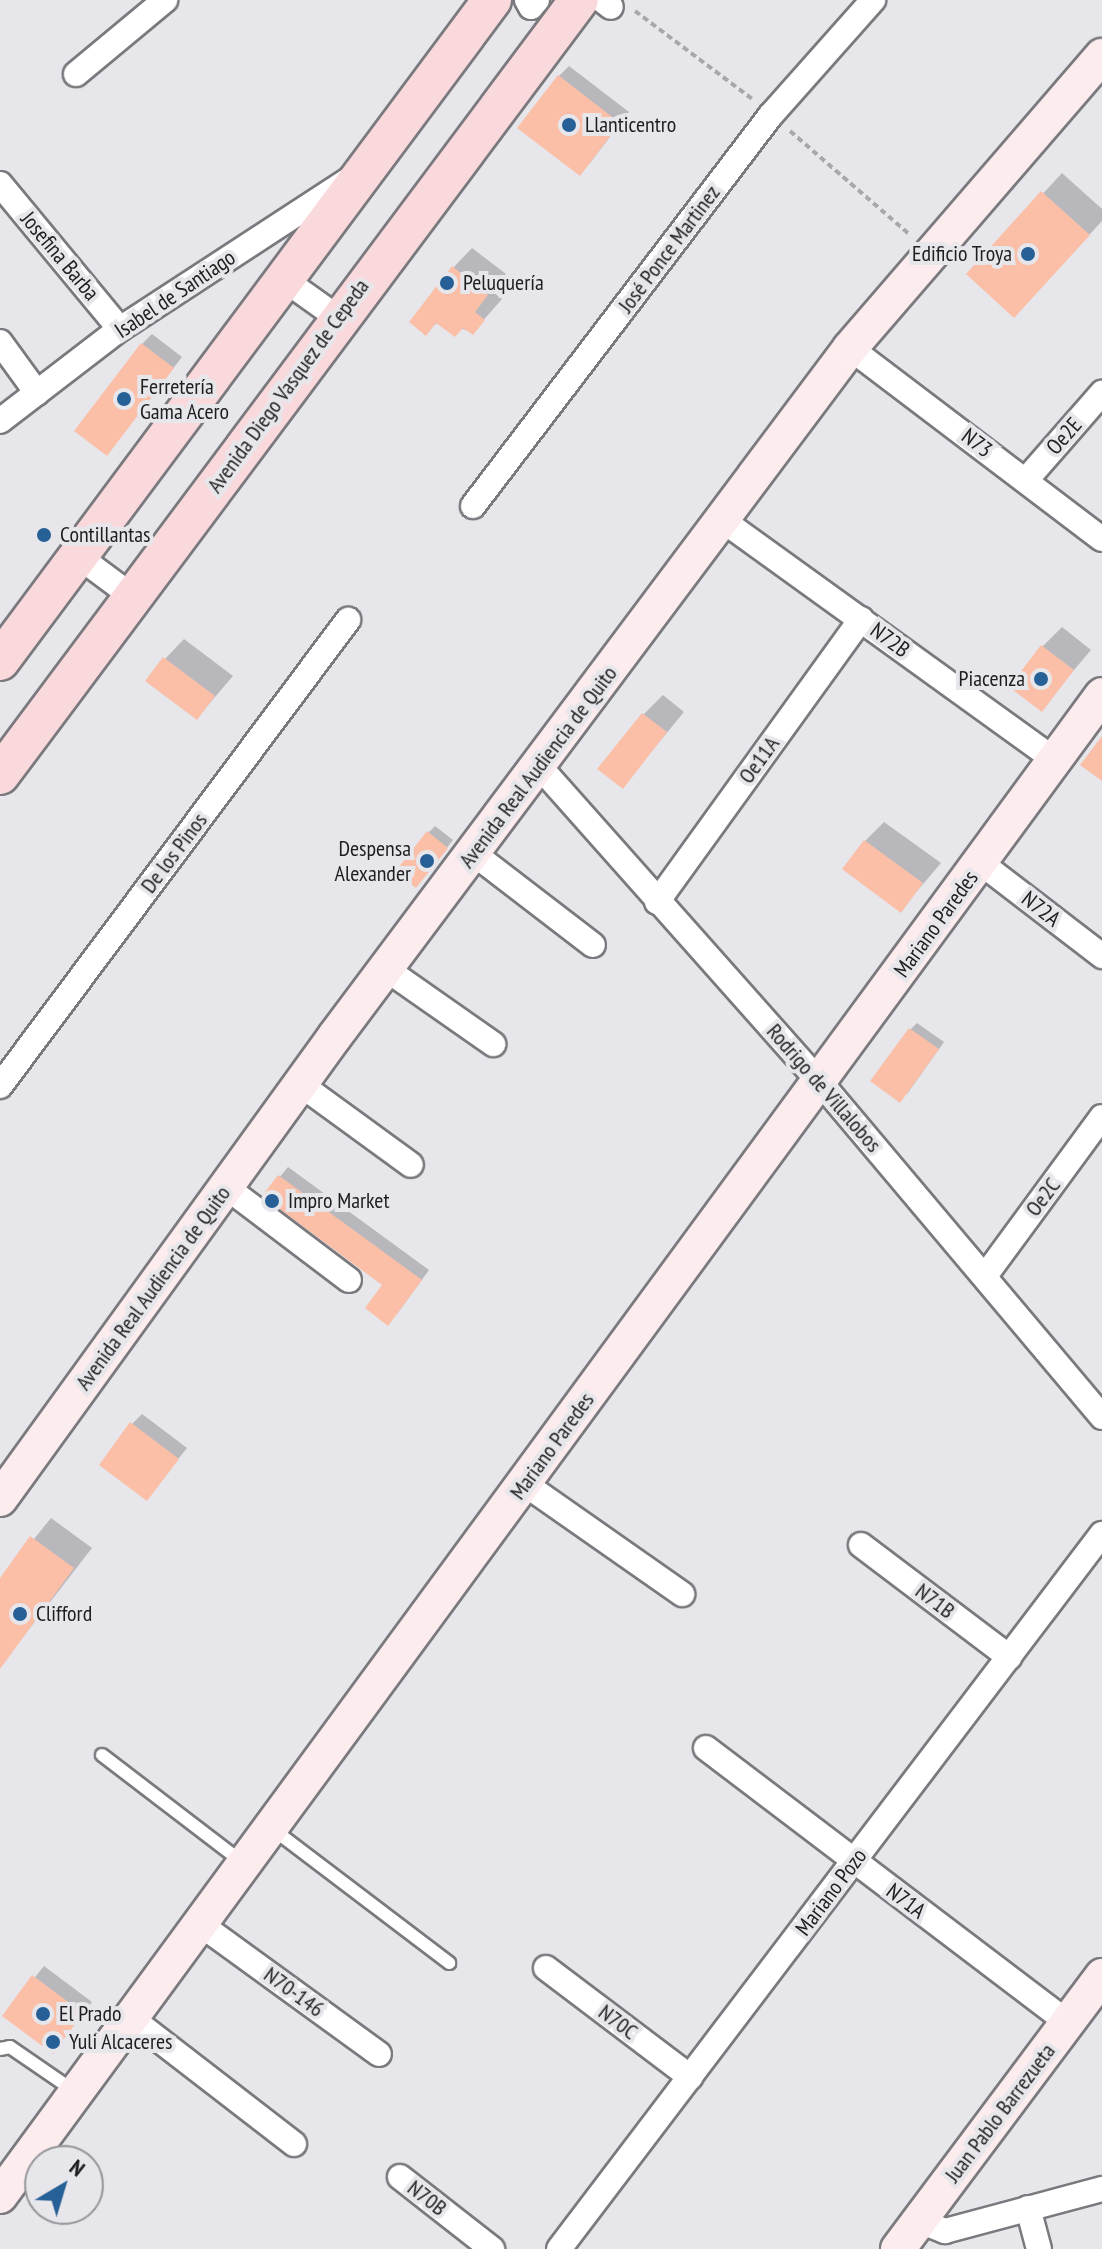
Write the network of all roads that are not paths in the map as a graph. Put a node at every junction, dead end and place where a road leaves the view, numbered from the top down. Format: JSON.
{"nodes":[{"id":1,"x":165,"y":0,"type":"edge"},
{"id":2,"x":492,"y":0,"type":"edge"},
{"id":3,"x":527,"y":0,"type":"edge"},
{"id":4,"x":537,"y":0,"type":"edge"},
{"id":5,"x":873,"y":0,"type":"edge"},
{"id":6,"x":606,"y":4,"type":"edge"},
{"id":7,"x":1102,"y":56,"type":"edge"},
{"id":8,"x":76,"y":74,"type":"dead end"},
{"id":9,"x":355,"y":175,"type":"junction"},
{"id":10,"x":0,"y":184,"type":"edge"},
{"id":11,"x":282,"y":278,"type":"junction"},
{"id":12,"x":338,"y":318,"type":"junction"},
{"id":13,"x":120,"y":329,"type":"junction"},
{"id":14,"x":0,"y":342,"type":"edge"},
{"id":15,"x":850,"y":348,"type":"junction"},
{"id":16,"x":37,"y":393,"type":"junction"},
{"id":17,"x":1102,"y":393,"type":"edge"},
{"id":18,"x":0,"y":421,"type":"edge"},
{"id":19,"x":1026,"y":480,"type":"junction"},
{"id":20,"x":473,"y":506,"type":"dead end"},
{"id":21,"x":725,"y":522,"type":"junction"},
{"id":22,"x":1102,"y":539,"type":"edge"},
{"id":23,"x":78,"y":556,"type":"junction"},
{"id":24,"x":133,"y":597,"type":"junction"},
{"id":25,"x":861,"y":619,"type":"junction"},
{"id":26,"x":348,"y":620,"type":"dead end"},
{"id":27,"x":0,"y":661,"type":"edge"},
{"id":28,"x":1102,"y":695,"type":"edge"},
{"id":29,"x":1054,"y":759,"type":"junction"},
{"id":30,"x":539,"y":766,"type":"junction"},
{"id":31,"x":0,"y":775,"type":"edge"},
{"id":32,"x":473,"y":853,"type":"junction"},
{"id":33,"x":981,"y":863,"type":"junction"},
{"id":34,"x":657,"y":902,"type":"junction"},
{"id":35,"x":593,"y":945,"type":"dead end"},
{"id":36,"x":1102,"y":956,"type":"edge"},
{"id":37,"x":386,"y":969,"type":"junction"},
{"id":38,"x":493,"y":1044,"type":"dead end"},
{"id":39,"x":820,"y":1082,"type":"junction"},
{"id":40,"x":300,"y":1084,"type":"junction"},
{"id":41,"x":0,"y":1086,"type":"edge"},
{"id":42,"x":1102,"y":1117,"type":"edge"},
{"id":43,"x":411,"y":1165,"type":"dead end"},
{"id":44,"x":226,"y":1187,"type":"junction"},
{"id":45,"x":985,"y":1276,"type":"junction"},
{"id":46,"x":349,"y":1280,"type":"dead end"},
{"id":47,"x":1102,"y":1417,"type":"edge"},
{"id":48,"x":525,"y":1484,"type":"junction"},
{"id":49,"x":0,"y":1499,"type":"edge"},
{"id":50,"x":1102,"y":1534,"type":"edge"},
{"id":51,"x":861,"y":1545,"type":"dead end"},
{"id":52,"x":682,"y":1594,"type":"dead end"},
{"id":53,"x":1009,"y":1657,"type":"junction"},
{"id":54,"x":706,"y":1748,"type":"dead end"},
{"id":55,"x":102,"y":1755,"type":"dead end"},
{"id":56,"x":271,"y":1828,"type":"junction"},
{"id":57,"x":854,"y":1862,"type":"junction"},
{"id":58,"x":244,"y":1864,"type":"junction"},
{"id":59,"x":205,"y":1928,"type":"junction"},
{"id":60,"x":449,"y":1963,"type":"dead end"},
{"id":61,"x":546,"y":1968,"type":"dead end"},
{"id":62,"x":1102,"y":1976,"type":"edge"},
{"id":63,"x":131,"y":2018,"type":"junction"},
{"id":64,"x":1068,"y":2023,"type":"junction"},
{"id":65,"x":0,"y":2049,"type":"edge"},
{"id":66,"x":379,"y":2054,"type":"dead end"},
{"id":67,"x":690,"y":2077,"type":"junction"},
{"id":68,"x":76,"y":2093,"type":"junction"},
{"id":69,"x":294,"y":2144,"type":"dead end"},
{"id":70,"x":400,"y":2177,"type":"dead end"},
{"id":71,"x":1102,"y":2189,"type":"edge"},
{"id":72,"x":0,"y":2196,"type":"edge"},
{"id":73,"x":1028,"y":2208,"type":"junction"},
{"id":74,"x":920,"y":2221,"type":"junction"},
{"id":75,"x":492,"y":2249,"type":"edge"},
{"id":76,"x":559,"y":2249,"type":"edge"},
{"id":77,"x":898,"y":2249,"type":"edge"},
{"id":78,"x":1039,"y":2249,"type":"edge"}],
"edges":[{"from":1,"to":8,"type":"street"},
{"from":2,"to":9,"type":"main road"},
{"from":3,"to":4,"type":"street"},
{"from":5,"to":20,"type":"street","name":"José Ponce Martinez"},
{"from":6,"to":12,"type":"main road","name":"Avenida Diego Vasquez de Cepeda"},
{"from":7,"to":15,"type":"main road","name":"Avenida Real Audiencia de Quito"},
{"from":9,"to":11,"type":"main road"},
{"from":9,"to":13,"type":"street","name":"Isabel de Santiago"},
{"from":10,"to":13,"type":"street","name":"Josefina Barba"},
{"from":11,"to":12,"type":"street"},
{"from":11,"to":23,"type":"main road"},
{"from":12,"to":24,"type":"main road","name":"Avenida Diego Vasquez de Cepeda"},
{"from":13,"to":16,"type":"street","name":"Isabel de Santiago"},
{"from":14,"to":16,"type":"street"},
{"from":15,"to":19,"type":"street","name":"N73"},
{"from":15,"to":21,"type":"main road","name":"Avenida Real Audiencia de Quito"},
{"from":16,"to":18,"type":"street","name":"Isabel de Santiago"},
{"from":17,"to":19,"type":"street","name":"Oe2E"},
{"from":19,"to":22,"type":"street","name":"N73"},
{"from":21,"to":25,"type":"street","name":"N72B"},
{"from":21,"to":30,"type":"main road","name":"Avenida Real Audiencia de Quito"},
{"from":23,"to":24,"type":"street"},
{"from":23,"to":27,"type":"main road"},
{"from":24,"to":31,"type":"main road","name":"Avenida Diego Vasquez de Cepeda"},
{"from":25,"to":29,"type":"street","name":"N72B"},
{"from":25,"to":34,"type":"street","name":"Oe11A"},
{"from":26,"to":41,"type":"street","name":"De los Pinos"},
{"from":28,"to":29,"type":"main road","name":"Mariano Paredes"},
{"from":29,"to":33,"type":"main road","name":"Mariano Paredes"},
{"from":30,"to":32,"type":"main road","name":"Avenida Real Audiencia de Quito"},
{"from":30,"to":34,"type":"street","name":"Rodrigo de Villalobos"},
{"from":32,"to":35,"type":"street"},
{"from":32,"to":37,"type":"main road","name":"Avenida Real Audiencia de Quito"},
{"from":33,"to":36,"type":"street","name":"N72A"},
{"from":33,"to":39,"type":"main road","name":"Mariano Paredes"},
{"from":34,"to":39,"type":"street","name":"Rodrigo de Villalobos"},
{"from":37,"to":38,"type":"street"},
{"from":37,"to":40,"type":"main road","name":"Avenida Real Audiencia de Quito"},
{"from":39,"to":45,"type":"street","name":"Rodrigo de Villalobos"},
{"from":39,"to":48,"type":"main road","name":"Mariano Paredes"},
{"from":40,"to":43,"type":"street"},
{"from":40,"to":44,"type":"main road","name":"Avenida Real Audiencia de Quito"},
{"from":42,"to":45,"type":"street","name":"Oe2C"},
{"from":44,"to":46,"type":"street"},
{"from":44,"to":49,"type":"main road","name":"Avenida Real Audiencia de Quito"},
{"from":45,"to":47,"type":"street","name":"Rodrigo de Villalobos"},
{"from":48,"to":52,"type":"street"},
{"from":48,"to":56,"type":"main road","name":"Mariano Paredes"},
{"from":50,"to":53,"type":"street","name":"Mariano Pozo"},
{"from":51,"to":53,"type":"street","name":"N71B"},
{"from":53,"to":57,"type":"street","name":"Mariano Pozo"},
{"from":54,"to":57,"type":"street","name":"N71A"},
{"from":55,"to":58,"type":"lane"},
{"from":56,"to":58,"type":"main road","name":"Mariano Paredes"},
{"from":56,"to":60,"type":"lane"},
{"from":57,"to":64,"type":"street","name":"N71A"},
{"from":57,"to":67,"type":"street","name":"Mariano Pozo"},
{"from":58,"to":59,"type":"main road","name":"Mariano Paredes"},
{"from":59,"to":63,"type":"main road","name":"Mariano Paredes"},
{"from":59,"to":66,"type":"street","name":"N70-146"},
{"from":61,"to":67,"type":"street","name":"N70C"},
{"from":62,"to":64,"type":"main road","name":"Juan Pablo Barrezueta"},
{"from":63,"to":68,"type":"main road","name":"Mariano Paredes"},
{"from":63,"to":69,"type":"street"},
{"from":64,"to":74,"type":"main road","name":"Juan Pablo Barrezueta"},
{"from":65,"to":68,"type":"lane"},
{"from":67,"to":76,"type":"street","name":"Mariano Pozo"},
{"from":68,"to":72,"type":"main road","name":"Mariano Paredes"},
{"from":70,"to":75,"type":"street","name":"N70B"},
{"from":71,"to":73,"type":"street"},
{"from":73,"to":74,"type":"street"},
{"from":73,"to":78,"type":"street"},
{"from":74,"to":77,"type":"main road","name":"Juan Pablo Barrezueta"}]}
